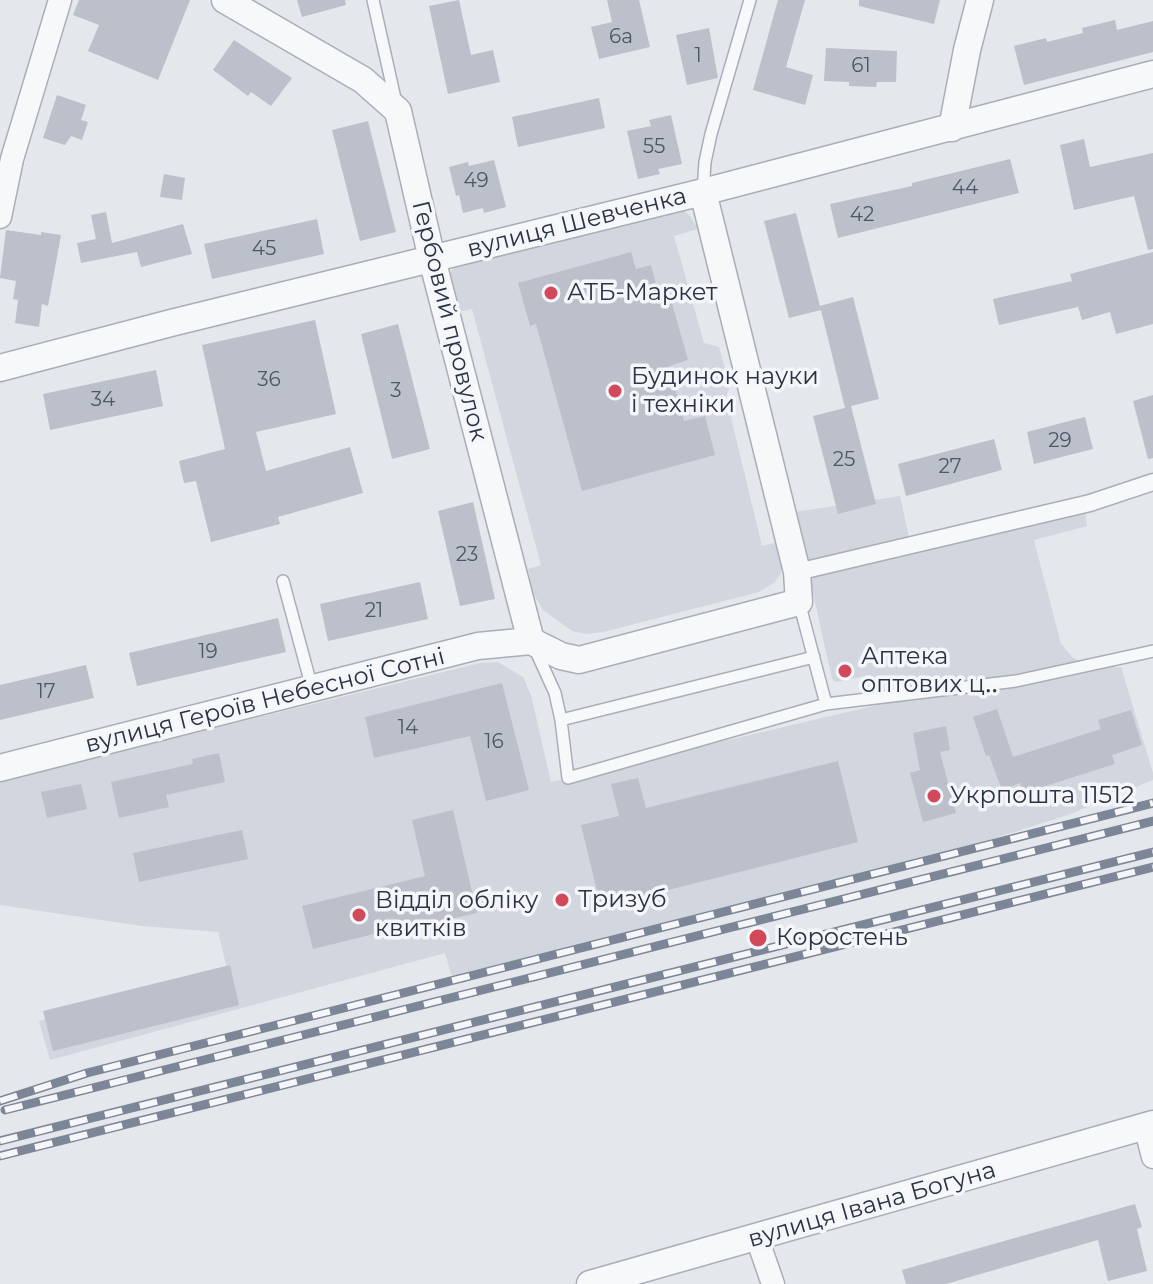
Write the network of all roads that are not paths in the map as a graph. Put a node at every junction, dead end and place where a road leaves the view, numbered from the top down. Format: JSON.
{"nodes":[{"id":1,"x":60,"y":0,"type":"edge"},
{"id":2,"x":225,"y":0,"type":"edge"},
{"id":3,"x":373,"y":0,"type":"edge"},
{"id":4,"x":750,"y":0,"type":"edge"},
{"id":5,"x":980,"y":0,"type":"edge"},
{"id":6,"x":1153,"y":74,"type":"edge"},
{"id":7,"x":398,"y":111,"type":"junction"},
{"id":8,"x":952,"y":128,"type":"junction"},
{"id":9,"x":6,"y":157,"type":"edge"},
{"id":10,"x":703,"y":192,"type":"junction"},
{"id":11,"x":0,"y":217,"type":"edge"},
{"id":12,"x":432,"y":259,"type":"junction"},
{"id":13,"x":0,"y":368,"type":"edge"},
{"id":14,"x":1153,"y":482,"type":"edge"},
{"id":15,"x":283,"y":581,"type":"dead end"},
{"id":16,"x":798,"y":587,"type":"junction"},
{"id":17,"x":531,"y":641,"type":"junction"},
{"id":18,"x":1153,"y":651,"type":"edge"},
{"id":19,"x":814,"y":657,"type":"junction"},
{"id":20,"x":313,"y":688,"type":"junction"},
{"id":21,"x":826,"y":704,"type":"junction"},
{"id":22,"x":561,"y":720,"type":"junction"},
{"id":23,"x":0,"y":768,"type":"edge"},
{"id":24,"x":1149,"y":1125,"type":"edge"},
{"id":25,"x":1153,"y":1157,"type":"edge"},
{"id":26,"x":757,"y":1238,"type":"junction"},
{"id":27,"x":590,"y":1284,"type":"edge"},
{"id":28,"x":773,"y":1284,"type":"edge"}],
"edges":[{"from":1,"to":9,"type":"street"},
{"from":2,"to":7,"type":"street"},
{"from":3,"to":7,"type":"lane","name":"Гербовий провулок"},
{"from":4,"to":10,"type":"lane"},
{"from":5,"to":8,"type":"street"},
{"from":6,"to":8,"type":"street","name":"вулиця Шевченка"},
{"from":7,"to":12,"type":"street","name":"Гербовий провулок"},
{"from":8,"to":10,"type":"street","name":"вулиця Шевченка"},
{"from":9,"to":11,"type":"street"},
{"from":10,"to":12,"type":"street","name":"вулиця Шевченка"},
{"from":10,"to":16,"type":"street"},
{"from":12,"to":13,"type":"street","name":"вулиця Шевченка"},
{"from":12,"to":17,"type":"street","name":"Гербовий провулок"},
{"from":14,"to":16,"type":"street"},
{"from":15,"to":20,"type":"lane"},
{"from":16,"to":17,"type":"street"},
{"from":16,"to":19,"type":"lane"},
{"from":17,"to":20,"type":"street","name":"вулиця Героїв Небесної Сотні"},
{"from":17,"to":22,"type":"lane"},
{"from":18,"to":21,"type":"lane"},
{"from":19,"to":21,"type":"lane"},
{"from":19,"to":22,"type":"lane"},
{"from":20,"to":23,"type":"street","name":"вулиця Героїв Небесної Сотні"},
{"from":21,"to":22,"type":"lane"},
{"from":24,"to":25,"type":"street"},
{"from":24,"to":26,"type":"street","name":"вулиця Івана Богуна"},
{"from":26,"to":27,"type":"street","name":"вулиця Івана Богуна"},
{"from":26,"to":28,"type":"street"}]}
